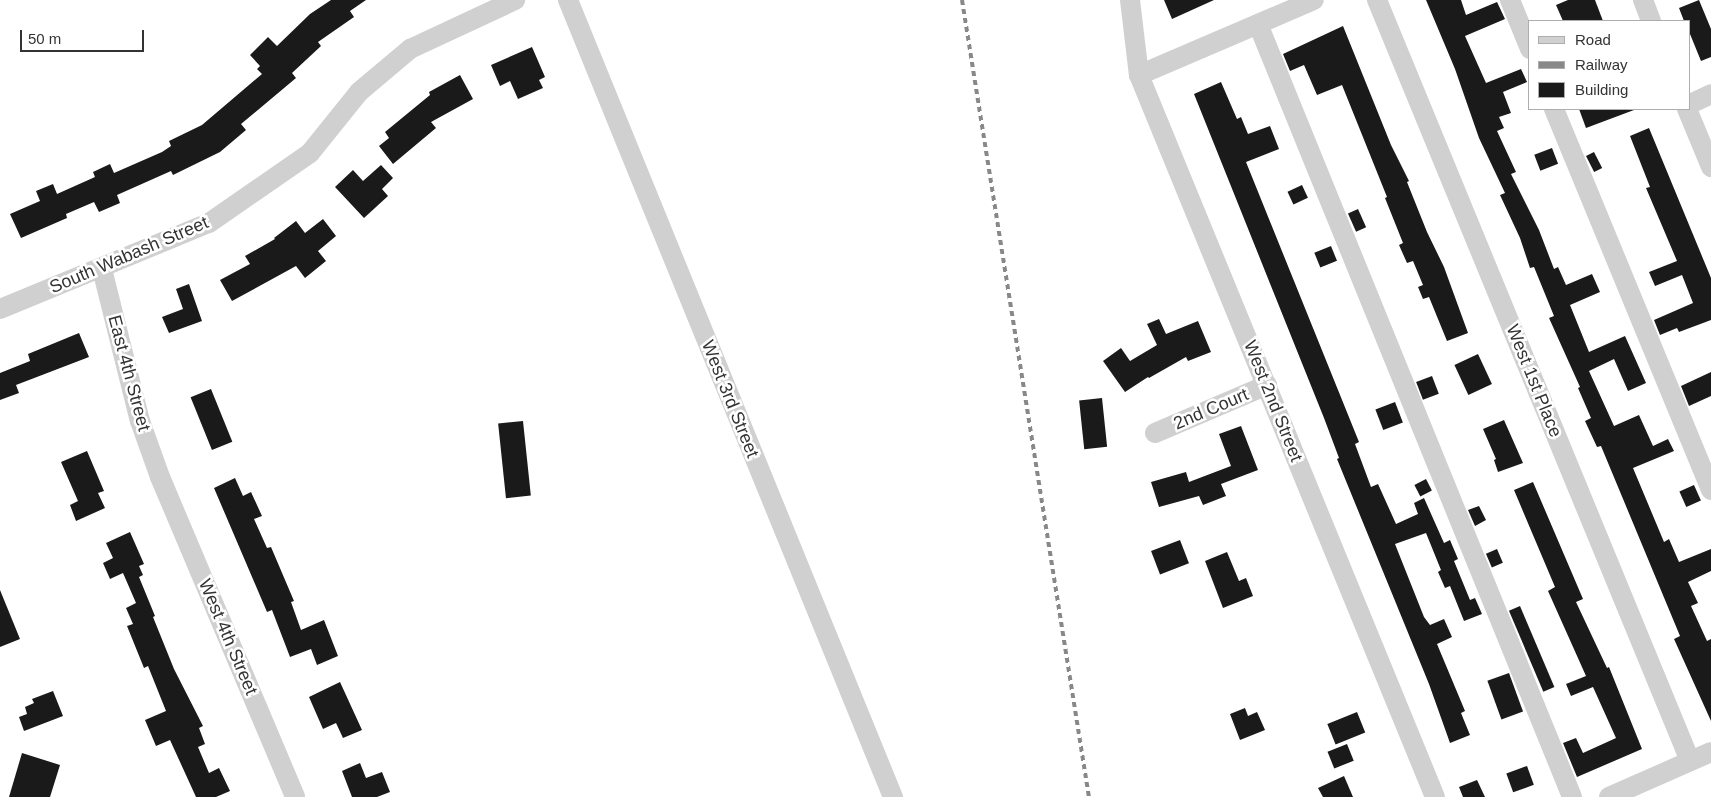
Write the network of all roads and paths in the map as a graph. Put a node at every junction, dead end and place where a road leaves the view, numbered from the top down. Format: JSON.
{"nodes":[{"id":1,"x":515,"y":0,"type":"edge"},
{"id":2,"x":568,"y":0,"type":"edge"},
{"id":3,"x":1130,"y":0,"type":"edge"},
{"id":4,"x":1314,"y":0,"type":"edge"},
{"id":5,"x":1377,"y":0,"type":"edge"},
{"id":6,"x":1510,"y":0,"type":"edge"},
{"id":7,"x":1643,"y":0,"type":"edge"},
{"id":8,"x":1651,"y":20,"type":"edge"},
{"id":9,"x":1258,"y":24,"type":"junction"},
{"id":10,"x":1528,"y":44,"type":"edge"},
{"id":11,"x":1139,"y":75,"type":"junction"},
{"id":12,"x":1711,"y":94,"type":"edge"},
{"id":13,"x":1691,"y":104,"type":"edge"},
{"id":14,"x":1554,"y":110,"type":"edge"},
{"id":15,"x":1687,"y":110,"type":"edge"},
{"id":16,"x":1711,"y":167,"type":"edge"},
{"id":17,"x":102,"y":269,"type":"junction"},
{"id":18,"x":0,"y":310,"type":"edge"},
{"id":19,"x":1267,"y":385,"type":"junction"},
{"id":20,"x":1155,"y":433,"type":"dead end"},
{"id":21,"x":160,"y":476,"type":"joint"},
{"id":22,"x":1711,"y":490,"type":"edge"},
{"id":23,"x":1711,"y":752,"type":"edge"},
{"id":24,"x":1690,"y":761,"type":"junction"},
{"id":25,"x":295,"y":797,"type":"edge"},
{"id":26,"x":893,"y":797,"type":"edge"},
{"id":27,"x":1435,"y":797,"type":"edge"},
{"id":28,"x":1572,"y":797,"type":"edge"},
{"id":29,"x":1609,"y":797,"type":"edge"}],
"edges":[{"from":1,"to":17,"type":"street","name":"South Wabash Street"},
{"from":2,"to":26,"type":"street","name":"West 3rd Street"},
{"from":3,"to":11,"type":"street","name":"West 2nd Street"},
{"from":4,"to":9,"type":"street"},
{"from":5,"to":24,"type":"street","name":"West 1st Place"},
{"from":6,"to":10,"type":"street"},
{"from":7,"to":8,"type":"street"},
{"from":9,"to":11,"type":"street"},
{"from":9,"to":28,"type":"street"},
{"from":11,"to":19,"type":"street","name":"West 2nd Street"},
{"from":12,"to":13,"type":"street"},
{"from":14,"to":22,"type":"street"},
{"from":15,"to":16,"type":"street"},
{"from":17,"to":18,"type":"street","name":"South Wabash Street"},
{"from":17,"to":21,"type":"street","name":"East 4th Street"},
{"from":19,"to":20,"type":"street","name":"2nd Court"},
{"from":19,"to":27,"type":"street","name":"West 2nd Street"},
{"from":21,"to":25,"type":"street","name":"West 4th Street"},
{"from":23,"to":24,"type":"street"},
{"from":24,"to":29,"type":"street"}]}
